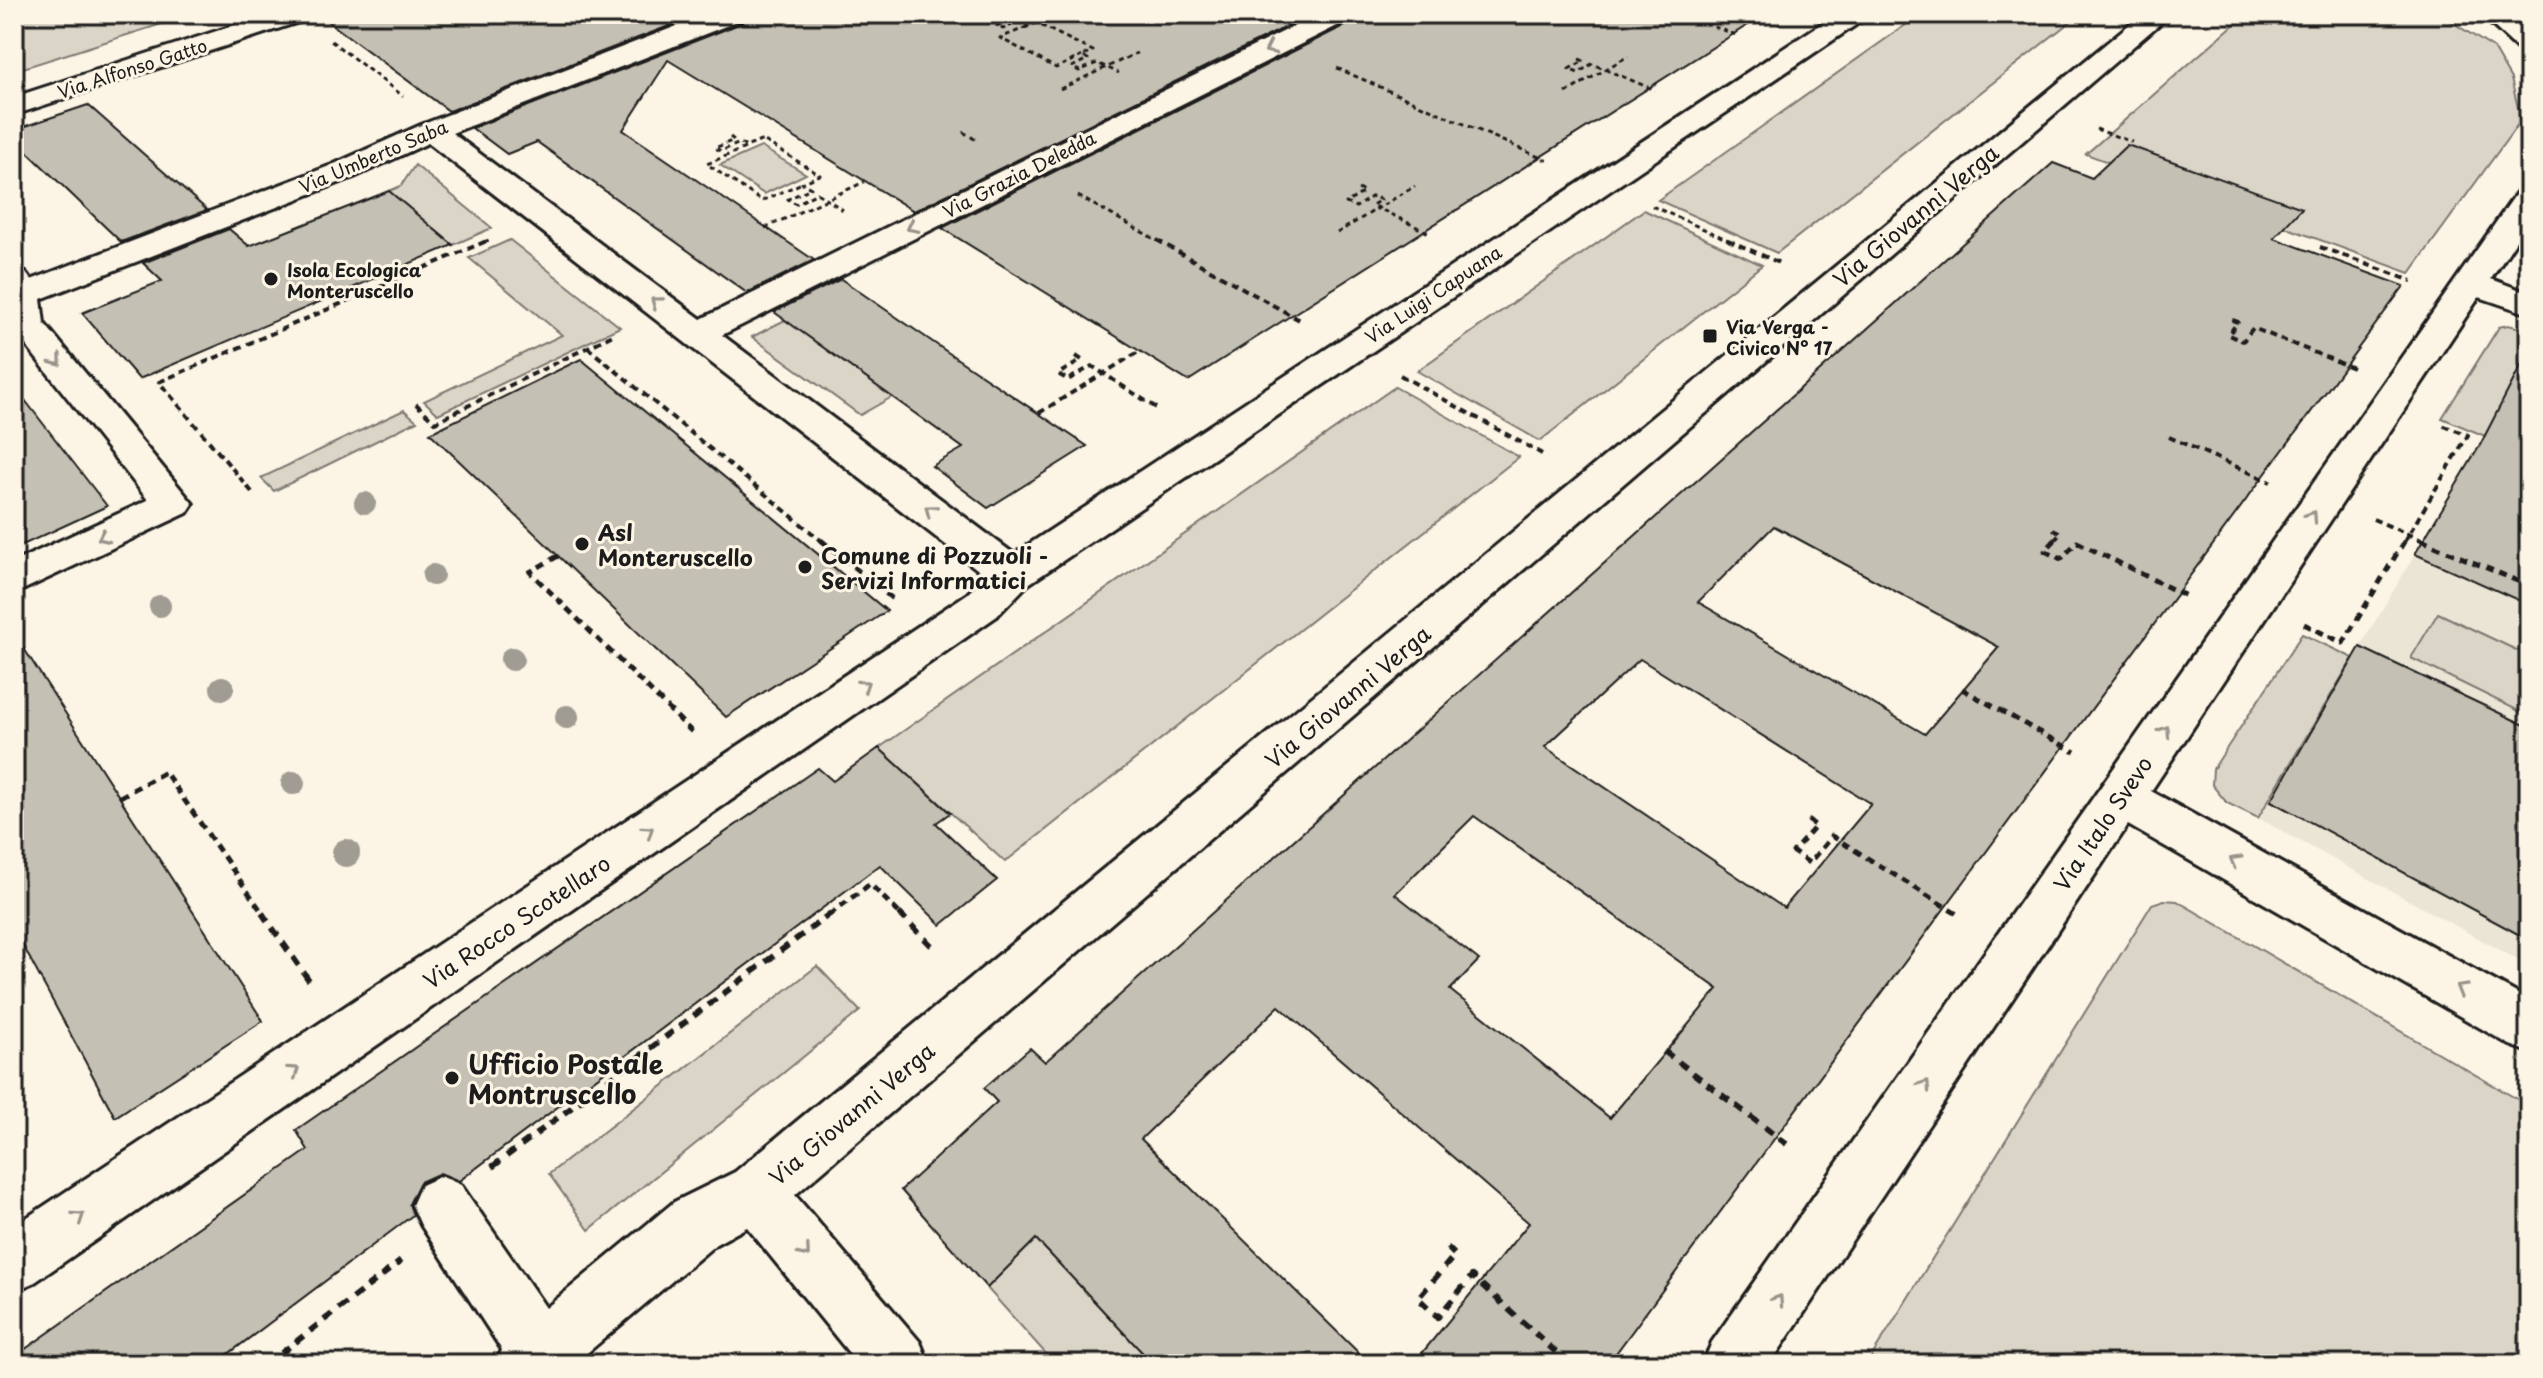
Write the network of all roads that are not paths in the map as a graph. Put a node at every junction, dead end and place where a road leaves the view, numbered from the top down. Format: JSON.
{"nodes":[{"id":1,"x":296,"y":14,"type":"edge"},
{"id":2,"x":732,"y":14,"type":"edge"},
{"id":3,"x":1340,"y":14,"type":"edge"},
{"id":4,"x":1854,"y":14,"type":"edge"},
{"id":5,"x":2158,"y":14,"type":"edge"},
{"id":6,"x":2493,"y":14,"type":"edge"},
{"id":7,"x":2529,"y":44,"type":"edge"},
{"id":8,"x":14,"y":106,"type":"edge"},
{"id":9,"x":423,"y":118,"type":"junction"},
{"id":10,"x":2529,"y":198,"type":"edge"},
{"id":11,"x":2471,"y":283,"type":"junction"},
{"id":12,"x":17,"y":291,"type":"edge"},
{"id":13,"x":2529,"y":304,"type":"edge"},
{"id":14,"x":698,"y":334,"type":"junction"},
{"id":15,"x":1013,"y":575,"type":"junction"},
{"id":16,"x":14,"y":579,"type":"edge"},
{"id":17,"x":2120,"y":797,"type":"junction"},
{"id":18,"x":2529,"y":1028,"type":"edge"},
{"id":19,"x":755,"y":1192,"type":"junction"},
{"id":20,"x":428,"y":1228,"type":"road end"},
{"id":21,"x":14,"y":1261,"type":"edge"},
{"id":22,"x":534,"y":1358,"type":"edge"},
{"id":23,"x":898,"y":1364,"type":"edge"},
{"id":24,"x":1734,"y":1364,"type":"edge"}],
"edges":[{"from":1,"to":8,"type":"street","name":"Via Alfonso Gatto"},
{"from":2,"to":9,"type":"street","name":"Via Umberto Saba"},
{"from":3,"to":14,"type":"street","name":"Via Grazia Deledda","one_way":true},
{"from":4,"to":15,"type":"street","name":"Via Luigi Capuana"},
{"from":5,"to":19,"type":"street","name":"Via Giovanni Verga"},
{"from":6,"to":7,"type":"street"},
{"from":9,"to":12,"type":"street","name":"Via Umberto Saba"},
{"from":14,"to":9,"type":"street","one_way":true},
{"from":10,"to":11,"type":"street","name":"Via Italo Svevo"},
{"from":11,"to":13,"type":"street"},
{"from":17,"to":11,"type":"street","name":"Via Italo Svevo","one_way":true},
{"from":12,"to":16,"type":"street","one_way":true},
{"from":15,"to":14,"type":"street","one_way":true},
{"from":21,"to":15,"type":"street","name":"Via Rocco Scotellaro","one_way":true},
{"from":18,"to":17,"type":"street","one_way":true},
{"from":24,"to":17,"type":"street","name":"Via Italo Svevo","one_way":true},
{"from":19,"to":22,"type":"street","name":"Via Giovanni Verga"},
{"from":19,"to":23,"type":"street","one_way":true},
{"from":20,"to":22,"type":"street"}]}
